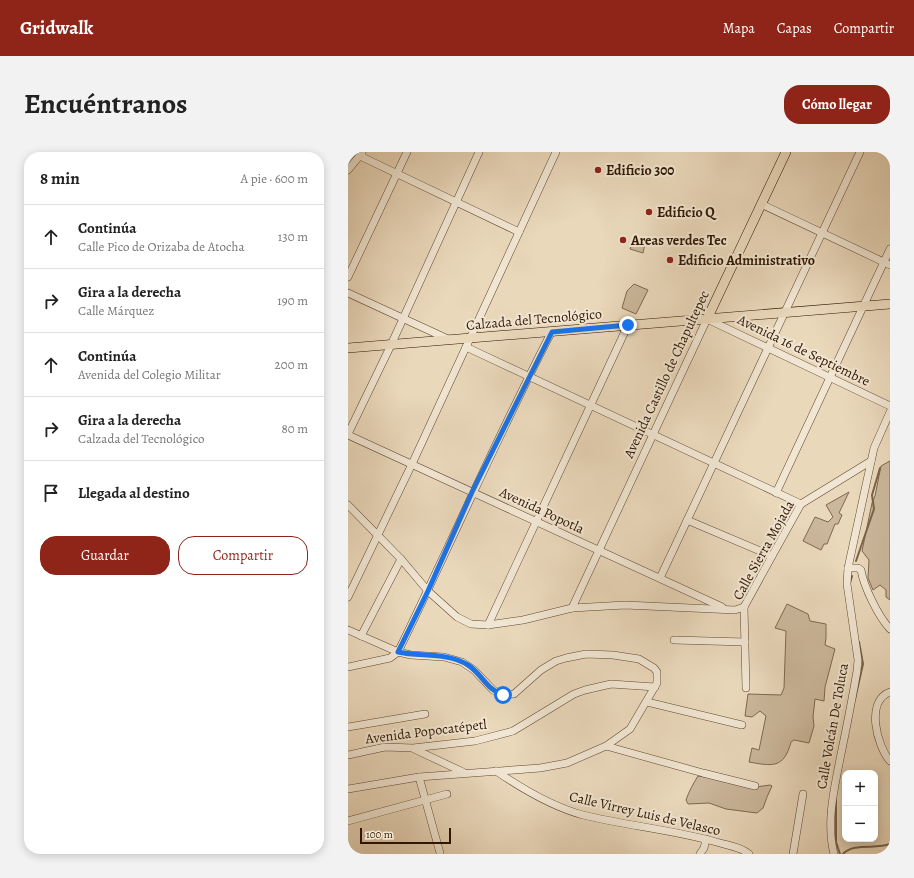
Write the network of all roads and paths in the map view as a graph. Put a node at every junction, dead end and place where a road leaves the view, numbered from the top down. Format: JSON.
{"nodes":[{"id":1,"x":407,"y":152,"type":"edge"},
{"id":2,"x":479,"y":152,"type":"edge"},
{"id":3,"x":556,"y":152,"type":"edge"},
{"id":4,"x":786,"y":152,"type":"edge"},
{"id":5,"x":860,"y":152,"type":"edge"},
{"id":6,"x":361,"y":154,"type":"edge"},
{"id":7,"x":348,"y":170,"type":"edge"},
{"id":8,"x":397,"y":174,"type":"junction"},
{"id":9,"x":456,"y":202,"type":"junction"},
{"id":10,"x":762,"y":204,"type":"junction"},
{"id":11,"x":518,"y":232,"type":"junction"},
{"id":12,"x":822,"y":233,"type":"junction"},
{"id":13,"x":890,"y":249,"type":"edge"},
{"id":14,"x":887,"y":263,"type":"edge"},
{"id":15,"x":348,"y":277,"type":"edge"},
{"id":16,"x":348,"y":293,"type":"edge"},
{"id":17,"x":890,"y":304,"type":"edge"},
{"id":18,"x":863,"y":306,"type":"junction"},
{"id":19,"x":785,"y":313,"type":"junction"},
{"id":20,"x":403,"y":318,"type":"junction"},
{"id":21,"x":711,"y":321,"type":"junction"},
{"id":22,"x":628,"y":325,"type":"junction"},
{"id":23,"x":552,"y":332,"type":"junction"},
{"id":24,"x":470,"y":338,"type":"junction"},
{"id":25,"x":450,"y":340,"type":"junction"},
{"id":26,"x":391,"y":345,"type":"junction"},
{"id":27,"x":466,"y":347,"type":"junction"},
{"id":28,"x":348,"y":348,"type":"edge"},
{"id":29,"x":768,"y":348,"type":"junction"},
{"id":30,"x":529,"y":376,"type":"junction"},
{"id":31,"x":830,"y":377,"type":"junction"},
{"id":32,"x":589,"y":406,"type":"junction"},
{"id":33,"x":890,"y":406,"type":"edge"},
{"id":34,"x":890,"y":412,"type":"edge"},
{"id":35,"x":348,"y":434,"type":"edge"},
{"id":36,"x":652,"y":435,"type":"junction"},
{"id":37,"x":871,"y":461,"type":"junction"},
{"id":38,"x":714,"y":463,"type":"junction"},
{"id":39,"x":412,"y":464,"type":"junction"},
{"id":40,"x":472,"y":492,"type":"junction"},
{"id":41,"x":776,"y":493,"type":"junction"},
{"id":42,"x":800,"y":504,"type":"junction"},
{"id":43,"x":348,"y":506,"type":"edge"},
{"id":44,"x":687,"y":520,"type":"junction"},
{"id":45,"x":537,"y":522,"type":"junction"},
{"id":46,"x":378,"y":535,"type":"junction"},
{"id":47,"x":598,"y":551,"type":"junction"},
{"id":48,"x":772,"y":556,"type":"junction"},
{"id":49,"x":401,"y":559,"type":"junction"},
{"id":50,"x":848,"y":568,"type":"junction"},
{"id":51,"x":660,"y":578,"type":"junction"},
{"id":52,"x":428,"y":591,"type":"junction"},
{"id":53,"x":348,"y":597,"type":"edge"},
{"id":54,"x":744,"y":607,"type":"junction"},
{"id":55,"x":572,"y":608,"type":"junction"},
{"id":56,"x":725,"y":609,"type":"junction"},
{"id":57,"x":488,"y":625,"type":"junction"},
{"id":58,"x":890,"y":629,"type":"edge"},
{"id":59,"x":348,"y":630,"type":"edge"},
{"id":60,"x":361,"y":636,"type":"junction"},
{"id":61,"x":674,"y":640,"type":"dead end"},
{"id":62,"x":745,"y":642,"type":"junction"},
{"id":63,"x":398,"y":652,"type":"junction"},
{"id":64,"x":348,"y":667,"type":"edge"},
{"id":65,"x":655,"y":688,"type":"junction"},
{"id":66,"x":746,"y":688,"type":"dead end"},
{"id":67,"x":890,"y":692,"type":"edge"},
{"id":68,"x":647,"y":702,"type":"junction"},
{"id":69,"x":425,"y":714,"type":"dead end"},
{"id":70,"x":742,"y":725,"type":"dead end"},
{"id":71,"x":348,"y":727,"type":"edge"},
{"id":72,"x":606,"y":746,"type":"junction"},
{"id":73,"x":413,"y":748,"type":"junction"},
{"id":74,"x":348,"y":755,"type":"edge"},
{"id":75,"x":890,"y":761,"type":"edge"},
{"id":76,"x":496,"y":770,"type":"junction"},
{"id":77,"x":465,"y":773,"type":"junction"},
{"id":78,"x":419,"y":777,"type":"junction"},
{"id":79,"x":755,"y":786,"type":"dead end"},
{"id":80,"x":348,"y":790,"type":"edge"},
{"id":81,"x":447,"y":794,"type":"dead end"},
{"id":82,"x":803,"y":794,"type":"dead end"},
{"id":83,"x":426,"y":800,"type":"junction"},
{"id":84,"x":348,"y":821,"type":"edge"},
{"id":85,"x":706,"y":839,"type":"junction"},
{"id":86,"x":440,"y":853,"type":"dead end"},
{"id":87,"x":700,"y":854,"type":"edge"},
{"id":88,"x":748,"y":854,"type":"edge"},
{"id":89,"x":793,"y":854,"type":"edge"},
{"id":90,"x":834,"y":854,"type":"edge"}],
"edges":[{"from":1,"to":8,"type":"street"},
{"from":2,"to":9,"type":"street"},
{"from":3,"to":11,"type":"street"},
{"from":4,"to":10,"type":"main road","name":"Avenida Castillo de Chapultepec"},
{"from":5,"to":12,"type":"street"},
{"from":6,"to":7,"type":"street"},
{"from":6,"to":8,"type":"street"},
{"from":8,"to":9,"type":"street"},
{"from":8,"to":15,"type":"street"},
{"from":9,"to":11,"type":"street"},
{"from":9,"to":20,"type":"street"},
{"from":10,"to":12,"type":"street"},
{"from":10,"to":21,"type":"main road","name":"Avenida Castillo de Chapultepec"},
{"from":11,"to":24,"type":"street"},
{"from":12,"to":14,"type":"street"},
{"from":12,"to":19,"type":"street"},
{"from":13,"to":14,"type":"street"},
{"from":14,"to":18,"type":"street"},
{"from":16,"to":20,"type":"street"},
{"from":17,"to":18,"type":"main road","name":"Calzada del Tecnológico"},
{"from":18,"to":19,"type":"main road","name":"Calzada del Tecnológico"},
{"from":18,"to":31,"type":"street"},
{"from":19,"to":21,"type":"main road","name":"Calzada del Tecnológico"},
{"from":19,"to":29,"type":"street"},
{"from":20,"to":25,"type":"street"},
{"from":20,"to":26,"type":"street"},
{"from":21,"to":22,"type":"main road","name":"Calzada del Tecnológico"},
{"from":21,"to":29,"type":"street","name":"Avenida 16 de Septiembre"},
{"from":21,"to":36,"type":"street","name":"Avenida Castillo de Chapultepec"},
{"from":22,"to":23,"type":"main road","name":"Calzada del Tecnológico"},
{"from":22,"to":32,"type":"street"},
{"from":23,"to":24,"type":"main road","name":"Calzada del Tecnológico"},
{"from":23,"to":30,"type":"street"},
{"from":24,"to":25,"type":"main road","name":"Calzada del Tecnológico"},
{"from":24,"to":27,"type":"street"},
{"from":25,"to":26,"type":"main road","name":"Calzada del Tecnológico"},
{"from":26,"to":28,"type":"main road","name":"Calzada del Tecnológico"},
{"from":26,"to":35,"type":"street"},
{"from":27,"to":30,"type":"street"},
{"from":27,"to":39,"type":"street"},
{"from":29,"to":31,"type":"street","name":"Avenida 16 de Septiembre"},
{"from":29,"to":38,"type":"street"},
{"from":30,"to":32,"type":"street"},
{"from":30,"to":40,"type":"street"},
{"from":31,"to":33,"type":"street","name":"Avenida 16 de Septiembre"},
{"from":31,"to":41,"type":"street"},
{"from":32,"to":36,"type":"street"},
{"from":32,"to":45,"type":"street"},
{"from":34,"to":37,"type":"street","name":"Calle Volcán De Toluca"},
{"from":35,"to":39,"type":"street","name":"Avenida Popotla"},
{"from":36,"to":38,"type":"street"},
{"from":36,"to":47,"type":"street","name":"Avenida Castillo de Chapultepec"},
{"from":37,"to":42,"type":"street","name":"Calle Sierra Mojada"},
{"from":37,"to":50,"type":"street","name":"Calle Volcán De Toluca"},
{"from":38,"to":41,"type":"street"},
{"from":38,"to":44,"type":"street"},
{"from":39,"to":40,"type":"street","name":"Avenida Popotla"},
{"from":39,"to":46,"type":"street"},
{"from":40,"to":45,"type":"street","name":"Avenida Popotla"},
{"from":40,"to":52,"type":"street"},
{"from":41,"to":42,"type":"street"},
{"from":42,"to":48,"type":"street","name":"Calle Sierra Mojada"},
{"from":43,"to":46,"type":"street"},
{"from":44,"to":48,"type":"street"},
{"from":44,"to":51,"type":"street"},
{"from":45,"to":47,"type":"street","name":"Avenida Popotla"},
{"from":45,"to":57,"type":"street"},
{"from":46,"to":49,"type":"street"},
{"from":46,"to":53,"type":"street"},
{"from":47,"to":51,"type":"street","name":"Avenida Popotla"},
{"from":47,"to":55,"type":"street","name":"Avenida Castillo de Chapultepec"},
{"from":48,"to":54,"type":"street","name":"Calle Sierra Mojada"},
{"from":49,"to":52,"type":"street"},
{"from":49,"to":60,"type":"street"},
{"from":50,"to":58,"type":"street"},
{"from":50,"to":90,"type":"street","name":"Calle Volcán De Toluca"},
{"from":51,"to":56,"type":"street","name":"Avenida Popotla"},
{"from":52,"to":57,"type":"street"},
{"from":52,"to":63,"type":"street"},
{"from":54,"to":56,"type":"street"},
{"from":54,"to":62,"type":"street","name":"Calle Sierra Mojada"},
{"from":55,"to":56,"type":"street"},
{"from":55,"to":57,"type":"street"},
{"from":59,"to":60,"type":"street"},
{"from":60,"to":63,"type":"street"},
{"from":61,"to":62,"type":"street"},
{"from":62,"to":66,"type":"street","name":"Calle Sierra Mojada"},
{"from":63,"to":64,"type":"street"},
{"from":63,"to":65,"type":"street"},
{"from":65,"to":68,"type":"street"},
{"from":65,"to":73,"type":"street","name":"Avenida Popocatépetl"},
{"from":67,"to":75,"type":"street"},
{"from":68,"to":70,"type":"street"},
{"from":68,"to":72,"type":"street"},
{"from":69,"to":71,"type":"street"},
{"from":72,"to":76,"type":"street"},
{"from":72,"to":79,"type":"street"},
{"from":73,"to":74,"type":"street","name":"Avenida Popocatépetl"},
{"from":73,"to":77,"type":"street"},
{"from":76,"to":77,"type":"street"},
{"from":76,"to":85,"type":"street","name":"Calle Virrey Luis de Velasco"},
{"from":77,"to":78,"type":"street"},
{"from":78,"to":80,"type":"street"},
{"from":78,"to":83,"type":"street"},
{"from":81,"to":83,"type":"street"},
{"from":82,"to":89,"type":"street"},
{"from":83,"to":84,"type":"street"},
{"from":83,"to":86,"type":"street"},
{"from":85,"to":87,"type":"street"},
{"from":85,"to":88,"type":"street","name":"Calle Virrey Luis de Velasco"}]}
